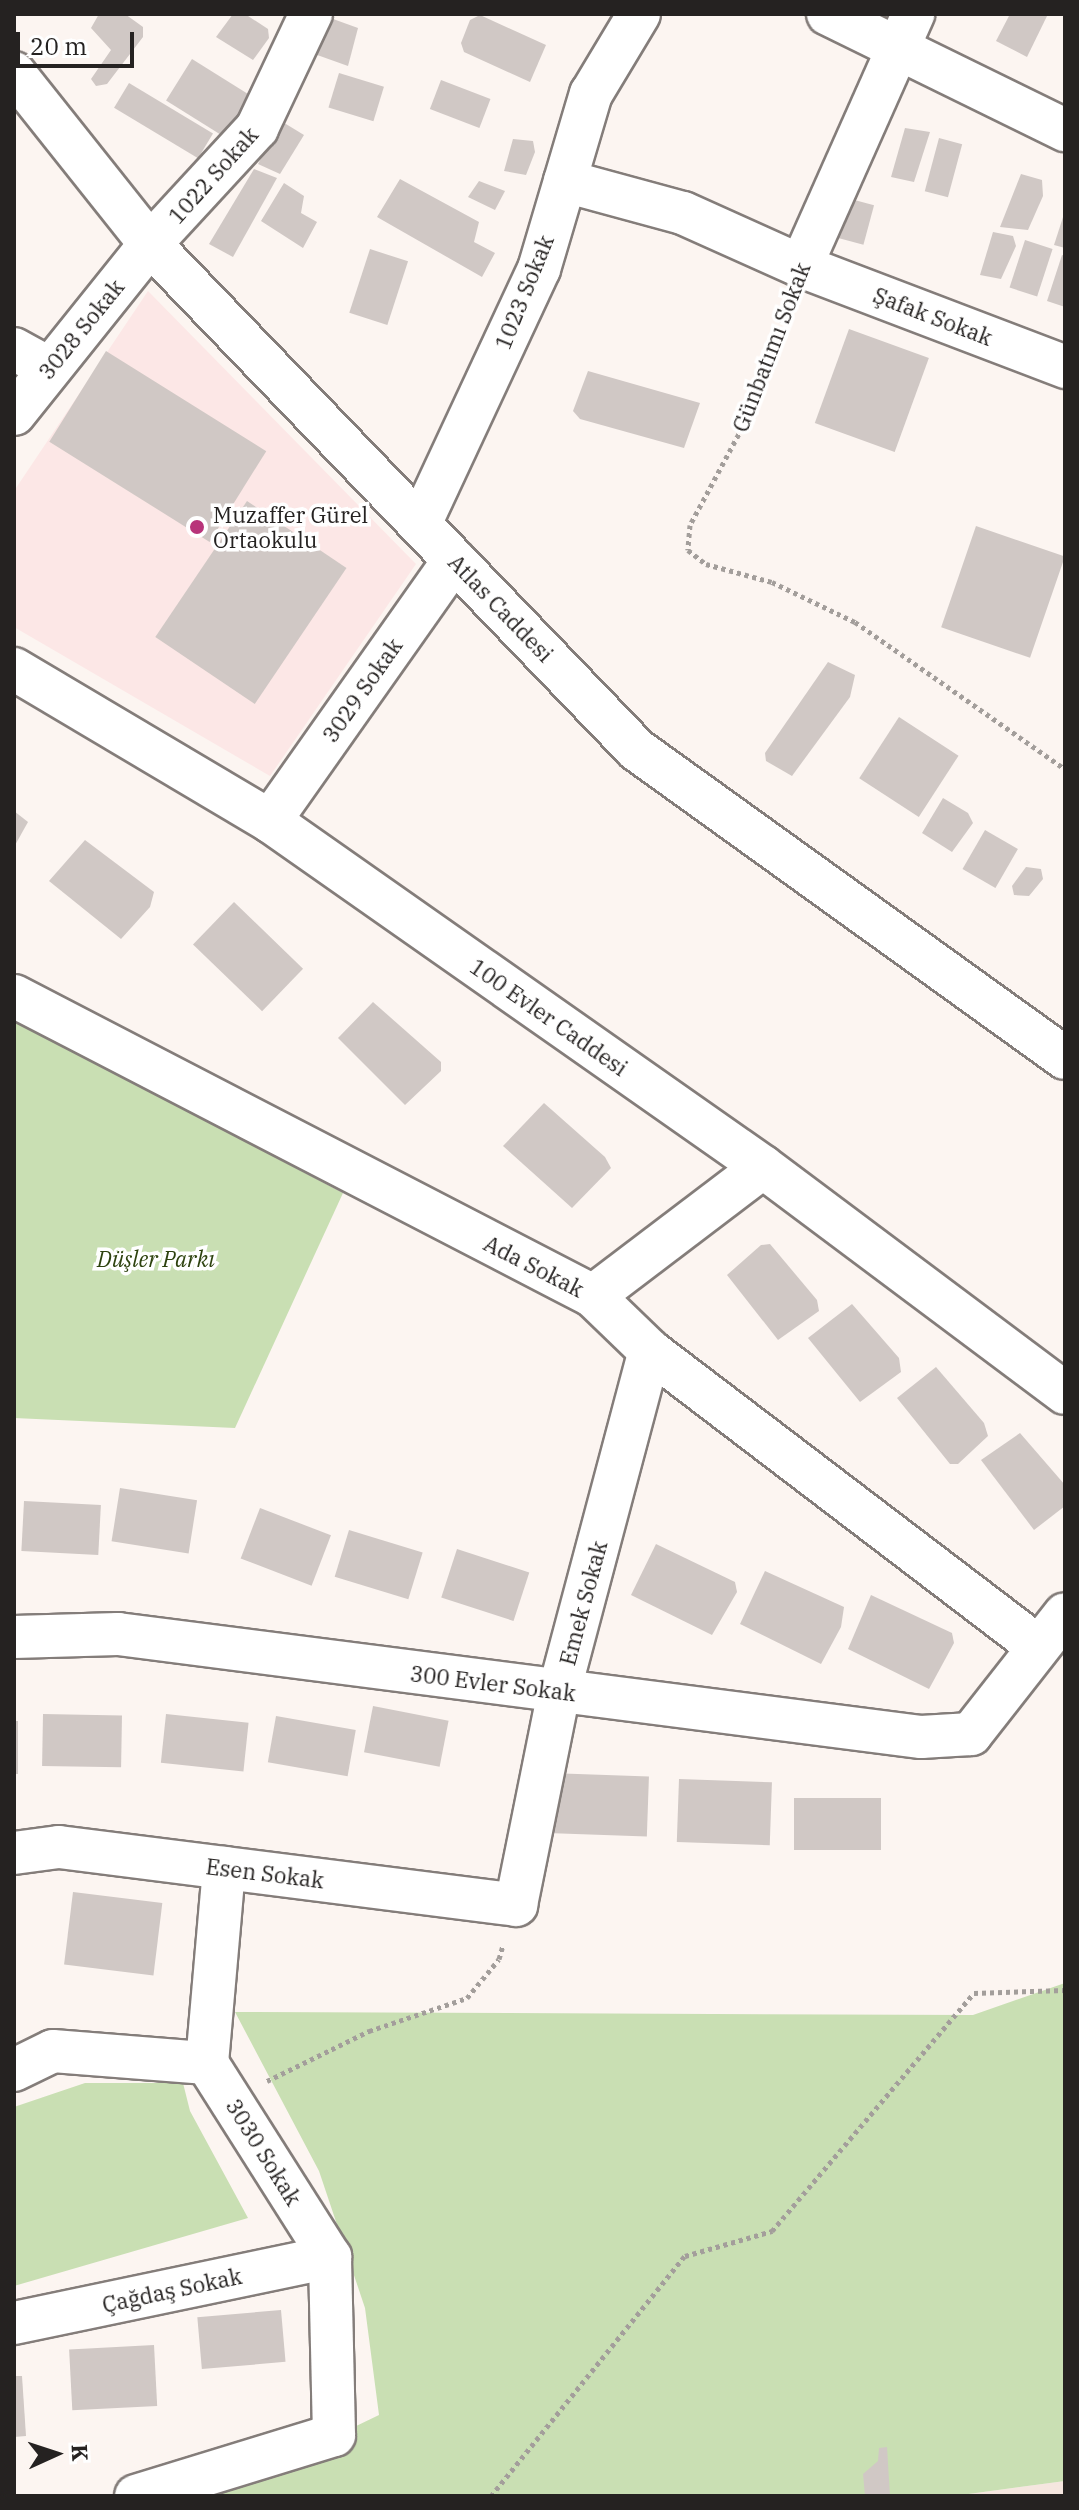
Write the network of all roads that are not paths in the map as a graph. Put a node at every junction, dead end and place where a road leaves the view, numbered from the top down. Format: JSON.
{"nodes":[{"id":1,"x":311,"y":14,"type":"edge"},
{"id":2,"x":639,"y":14,"type":"edge"},
{"id":3,"x":828,"y":14,"type":"edge"},
{"id":4,"x":907,"y":32,"type":"edge"},
{"id":5,"x":14,"y":73,"type":"edge"},
{"id":6,"x":1065,"y":130,"type":"edge"},
{"id":7,"x":565,"y":181,"type":"junction"},
{"id":8,"x":150,"y":244,"type":"junction"},
{"id":9,"x":801,"y":266,"type":"junction"},
{"id":10,"x":31,"y":358,"type":"edge"},
{"id":11,"x":1065,"y":367,"type":"edge"},
{"id":12,"x":14,"y":414,"type":"edge"},
{"id":13,"x":420,"y":524,"type":"junction"},
{"id":14,"x":454,"y":560,"type":"junction"},
{"id":15,"x":14,"y":669,"type":"edge"},
{"id":16,"x":270,"y":821,"type":"junction"},
{"id":17,"x":14,"y":996,"type":"edge"},
{"id":18,"x":1065,"y":1058,"type":"edge"},
{"id":19,"x":763,"y":1167,"type":"junction"},
{"id":20,"x":593,"y":1296,"type":"junction"},
{"id":21,"x":650,"y":1351,"type":"junction"},
{"id":22,"x":1065,"y":1393,"type":"edge"},
{"id":23,"x":1065,"y":1614,"type":"edge"},
{"id":24,"x":14,"y":1637,"type":"edge"},
{"id":25,"x":1038,"y":1647,"type":"junction"},
{"id":26,"x":559,"y":1692,"type":"junction"},
{"id":27,"x":14,"y":1853,"type":"edge"},
{"id":28,"x":224,"y":1868,"type":"junction"},
{"id":29,"x":516,"y":1905,"type":"joint"},
{"id":30,"x":207,"y":2063,"type":"junction"},
{"id":31,"x":14,"y":2070,"type":"edge"},
{"id":32,"x":330,"y":2257,"type":"junction"},
{"id":33,"x":14,"y":2323,"type":"edge"},
{"id":34,"x":136,"y":2496,"type":"edge"}],
"edges":[{"from":1,"to":8,"type":"street","name":"1022 Sokak"},
{"from":2,"to":7,"type":"street","name":"1023 Sokak"},
{"from":3,"to":4,"type":"street"},
{"from":4,"to":6,"type":"street"},
{"from":4,"to":9,"type":"street","name":"Günbatımı Sokak"},
{"from":5,"to":8,"type":"street","name":"Atlas Caddesi"},
{"from":7,"to":9,"type":"street","name":"Şafak Sokak"},
{"from":7,"to":13,"type":"street","name":"1023 Sokak"},
{"from":8,"to":10,"type":"street","name":"3028 Sokak"},
{"from":8,"to":13,"type":"street","name":"Atlas Caddesi"},
{"from":9,"to":11,"type":"street","name":"Şafak Sokak"},
{"from":10,"to":12,"type":"street","name":"3028 Sokak"},
{"from":13,"to":14,"type":"street","name":"Atlas Caddesi"},
{"from":14,"to":16,"type":"street","name":"3029 Sokak"},
{"from":14,"to":18,"type":"street","name":"Atlas Caddesi"},
{"from":15,"to":16,"type":"street","name":"100 Evler Caddesi"},
{"from":16,"to":19,"type":"street","name":"100 Evler Caddesi"},
{"from":17,"to":20,"type":"street","name":"Ada Sokak"},
{"from":19,"to":20,"type":"street"},
{"from":19,"to":22,"type":"street","name":"100 Evler Caddesi"},
{"from":20,"to":21,"type":"street","name":"Ada Sokak"},
{"from":21,"to":25,"type":"street","name":"Ada Sokak"},
{"from":21,"to":26,"type":"street","name":"Emek Sokak"},
{"from":23,"to":25,"type":"street"},
{"from":24,"to":26,"type":"street","name":"300 Evler Sokak"},
{"from":25,"to":26,"type":"street","name":"300 Evler Sokak"},
{"from":26,"to":29,"type":"street","name":"Emek Sokak"},
{"from":27,"to":28,"type":"street","name":"Esen Sokak"},
{"from":28,"to":29,"type":"street","name":"Esen Sokak"},
{"from":28,"to":30,"type":"street"},
{"from":30,"to":31,"type":"street"},
{"from":30,"to":32,"type":"street","name":"3030 Sokak"},
{"from":32,"to":33,"type":"street","name":"Çağdaş Sokak"},
{"from":32,"to":34,"type":"street"}]}
